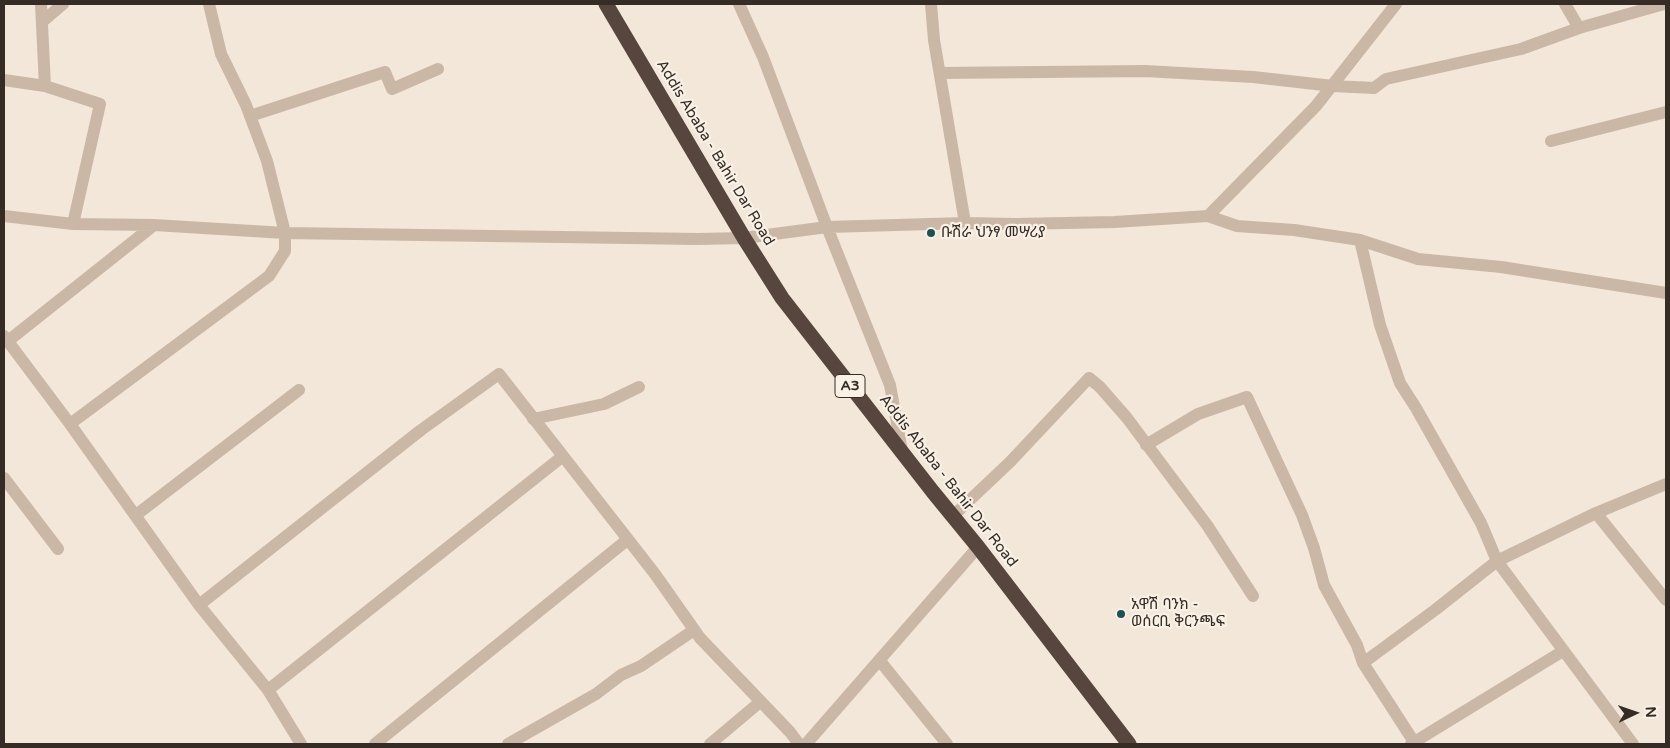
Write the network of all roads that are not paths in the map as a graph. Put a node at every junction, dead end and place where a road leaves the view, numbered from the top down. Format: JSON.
{"nodes":[{"id":1,"x":41,"y":4,"type":"edge"},
{"id":2,"x":63,"y":4,"type":"edge"},
{"id":3,"x":209,"y":4,"type":"edge"},
{"id":4,"x":606,"y":4,"type":"edge"},
{"id":5,"x":739,"y":4,"type":"edge"},
{"id":6,"x":932,"y":4,"type":"edge"},
{"id":7,"x":1396,"y":4,"type":"edge"},
{"id":8,"x":1565,"y":4,"type":"edge"},
{"id":9,"x":1664,"y":4,"type":"edge"},
{"id":10,"x":42,"y":22,"type":"junction"},
{"id":11,"x":1579,"y":28,"type":"junction"},
{"id":12,"x":438,"y":69,"type":"dead end"},
{"id":13,"x":940,"y":73,"type":"junction"},
{"id":14,"x":4,"y":80,"type":"edge"},
{"id":15,"x":45,"y":86,"type":"junction"},
{"id":16,"x":1333,"y":86,"type":"junction"},
{"id":17,"x":1666,"y":112,"type":"edge"},
{"id":18,"x":250,"y":116,"type":"junction"},
{"id":19,"x":1552,"y":141,"type":"dead end"},
{"id":20,"x":4,"y":216,"type":"edge"},
{"id":21,"x":1208,"y":216,"type":"junction"},
{"id":22,"x":965,"y":223,"type":"junction"},
{"id":23,"x":73,"y":224,"type":"junction"},
{"id":24,"x":154,"y":225,"type":"junction"},
{"id":25,"x":827,"y":227,"type":"junction"},
{"id":26,"x":285,"y":233,"type":"junction"},
{"id":27,"x":744,"y":238,"type":"junction"},
{"id":28,"x":1360,"y":240,"type":"junction"},
{"id":29,"x":1666,"y":293,"type":"edge"},
{"id":30,"x":6,"y":338,"type":"edge"},
{"id":31,"x":639,"y":387,"type":"dead end"},
{"id":32,"x":299,"y":390,"type":"dead end"},
{"id":33,"x":533,"y":419,"type":"junction"},
{"id":34,"x":70,"y":424,"type":"junction"},
{"id":35,"x":1146,"y":445,"type":"junction"},
{"id":36,"x":902,"y":451,"type":"junction"},
{"id":37,"x":564,"y":456,"type":"junction"},
{"id":38,"x":4,"y":478,"type":"edge"},
{"id":39,"x":1666,"y":484,"type":"edge"},
{"id":40,"x":1596,"y":513,"type":"junction"},
{"id":41,"x":136,"y":515,"type":"junction"},
{"id":42,"x":954,"y":515,"type":"junction"},
{"id":43,"x":627,"y":540,"type":"junction"},
{"id":44,"x":978,"y":547,"type":"junction"},
{"id":45,"x":58,"y":550,"type":"dead end"},
{"id":46,"x":1497,"y":561,"type":"junction"},
{"id":47,"x":1253,"y":596,"type":"dead end"},
{"id":48,"x":1666,"y":600,"type":"edge"},
{"id":49,"x":199,"y":605,"type":"junction"},
{"id":50,"x":694,"y":630,"type":"junction"},
{"id":51,"x":1564,"y":651,"type":"junction"},
{"id":52,"x":880,"y":661,"type":"junction"},
{"id":53,"x":1363,"y":663,"type":"junction"},
{"id":54,"x":268,"y":690,"type":"junction"},
{"id":55,"x":760,"y":702,"type":"junction"},
{"id":56,"x":1413,"y":743,"type":"edge"},
{"id":57,"x":301,"y":744,"type":"edge"},
{"id":58,"x":375,"y":744,"type":"edge"},
{"id":59,"x":508,"y":744,"type":"edge"},
{"id":60,"x":710,"y":744,"type":"edge"},
{"id":61,"x":799,"y":744,"type":"edge"},
{"id":62,"x":806,"y":744,"type":"edge"},
{"id":63,"x":947,"y":744,"type":"edge"},
{"id":64,"x":1130,"y":744,"type":"edge"},
{"id":65,"x":1633,"y":744,"type":"edge"}],
"edges":[{"from":1,"to":10,"type":"street"},
{"from":2,"to":10,"type":"street"},
{"from":3,"to":18,"type":"street"},
{"from":4,"to":27,"type":"highway","name":"Addis Ababa - Bahir Dar Road","number":"A3"},
{"from":5,"to":25,"type":"street"},
{"from":6,"to":13,"type":"street"},
{"from":7,"to":16,"type":"street"},
{"from":8,"to":11,"type":"street"},
{"from":9,"to":11,"type":"street"},
{"from":10,"to":15,"type":"street"},
{"from":11,"to":16,"type":"street"},
{"from":12,"to":18,"type":"street"},
{"from":13,"to":16,"type":"street"},
{"from":13,"to":22,"type":"street"},
{"from":14,"to":15,"type":"street"},
{"from":15,"to":23,"type":"street"},
{"from":16,"to":21,"type":"street"},
{"from":17,"to":19,"type":"street"},
{"from":18,"to":26,"type":"street"},
{"from":20,"to":23,"type":"street"},
{"from":21,"to":22,"type":"street"},
{"from":21,"to":28,"type":"street"},
{"from":22,"to":25,"type":"street"},
{"from":23,"to":24,"type":"street"},
{"from":24,"to":26,"type":"street"},
{"from":24,"to":30,"type":"street"},
{"from":25,"to":27,"type":"street"},
{"from":25,"to":36,"type":"street"},
{"from":26,"to":27,"type":"street"},
{"from":26,"to":34,"type":"street"},
{"from":27,"to":36,"type":"highway","name":"Addis Ababa - Bahir Dar Road","number":"A3"},
{"from":28,"to":29,"type":"street"},
{"from":28,"to":46,"type":"street"},
{"from":30,"to":34,"type":"street"},
{"from":31,"to":33,"type":"street"},
{"from":32,"to":41,"type":"street"},
{"from":33,"to":37,"type":"street"},
{"from":33,"to":49,"type":"street"},
{"from":34,"to":41,"type":"street"},
{"from":35,"to":42,"type":"street"},
{"from":35,"to":47,"type":"street"},
{"from":35,"to":53,"type":"street"},
{"from":36,"to":42,"type":"highway","name":"Addis Ababa - Bahir Dar Road","number":"A3"},
{"from":37,"to":43,"type":"street"},
{"from":37,"to":54,"type":"street"},
{"from":38,"to":45,"type":"street"},
{"from":39,"to":40,"type":"street"},
{"from":40,"to":46,"type":"street"},
{"from":40,"to":48,"type":"street"},
{"from":41,"to":49,"type":"street"},
{"from":42,"to":44,"type":"highway","name":"Addis Ababa - Bahir Dar Road","number":"A3"},
{"from":43,"to":50,"type":"street"},
{"from":43,"to":58,"type":"street"},
{"from":44,"to":52,"type":"street"},
{"from":44,"to":64,"type":"highway","name":"Addis Ababa - Bahir Dar Road","number":"A3"},
{"from":46,"to":51,"type":"street"},
{"from":46,"to":53,"type":"street"},
{"from":49,"to":54,"type":"street"},
{"from":50,"to":55,"type":"street"},
{"from":50,"to":59,"type":"street"},
{"from":51,"to":56,"type":"street"},
{"from":51,"to":65,"type":"street"},
{"from":52,"to":62,"type":"street"},
{"from":52,"to":63,"type":"street"},
{"from":53,"to":56,"type":"street"},
{"from":54,"to":57,"type":"street"},
{"from":55,"to":60,"type":"street"},
{"from":55,"to":61,"type":"street"}]}
